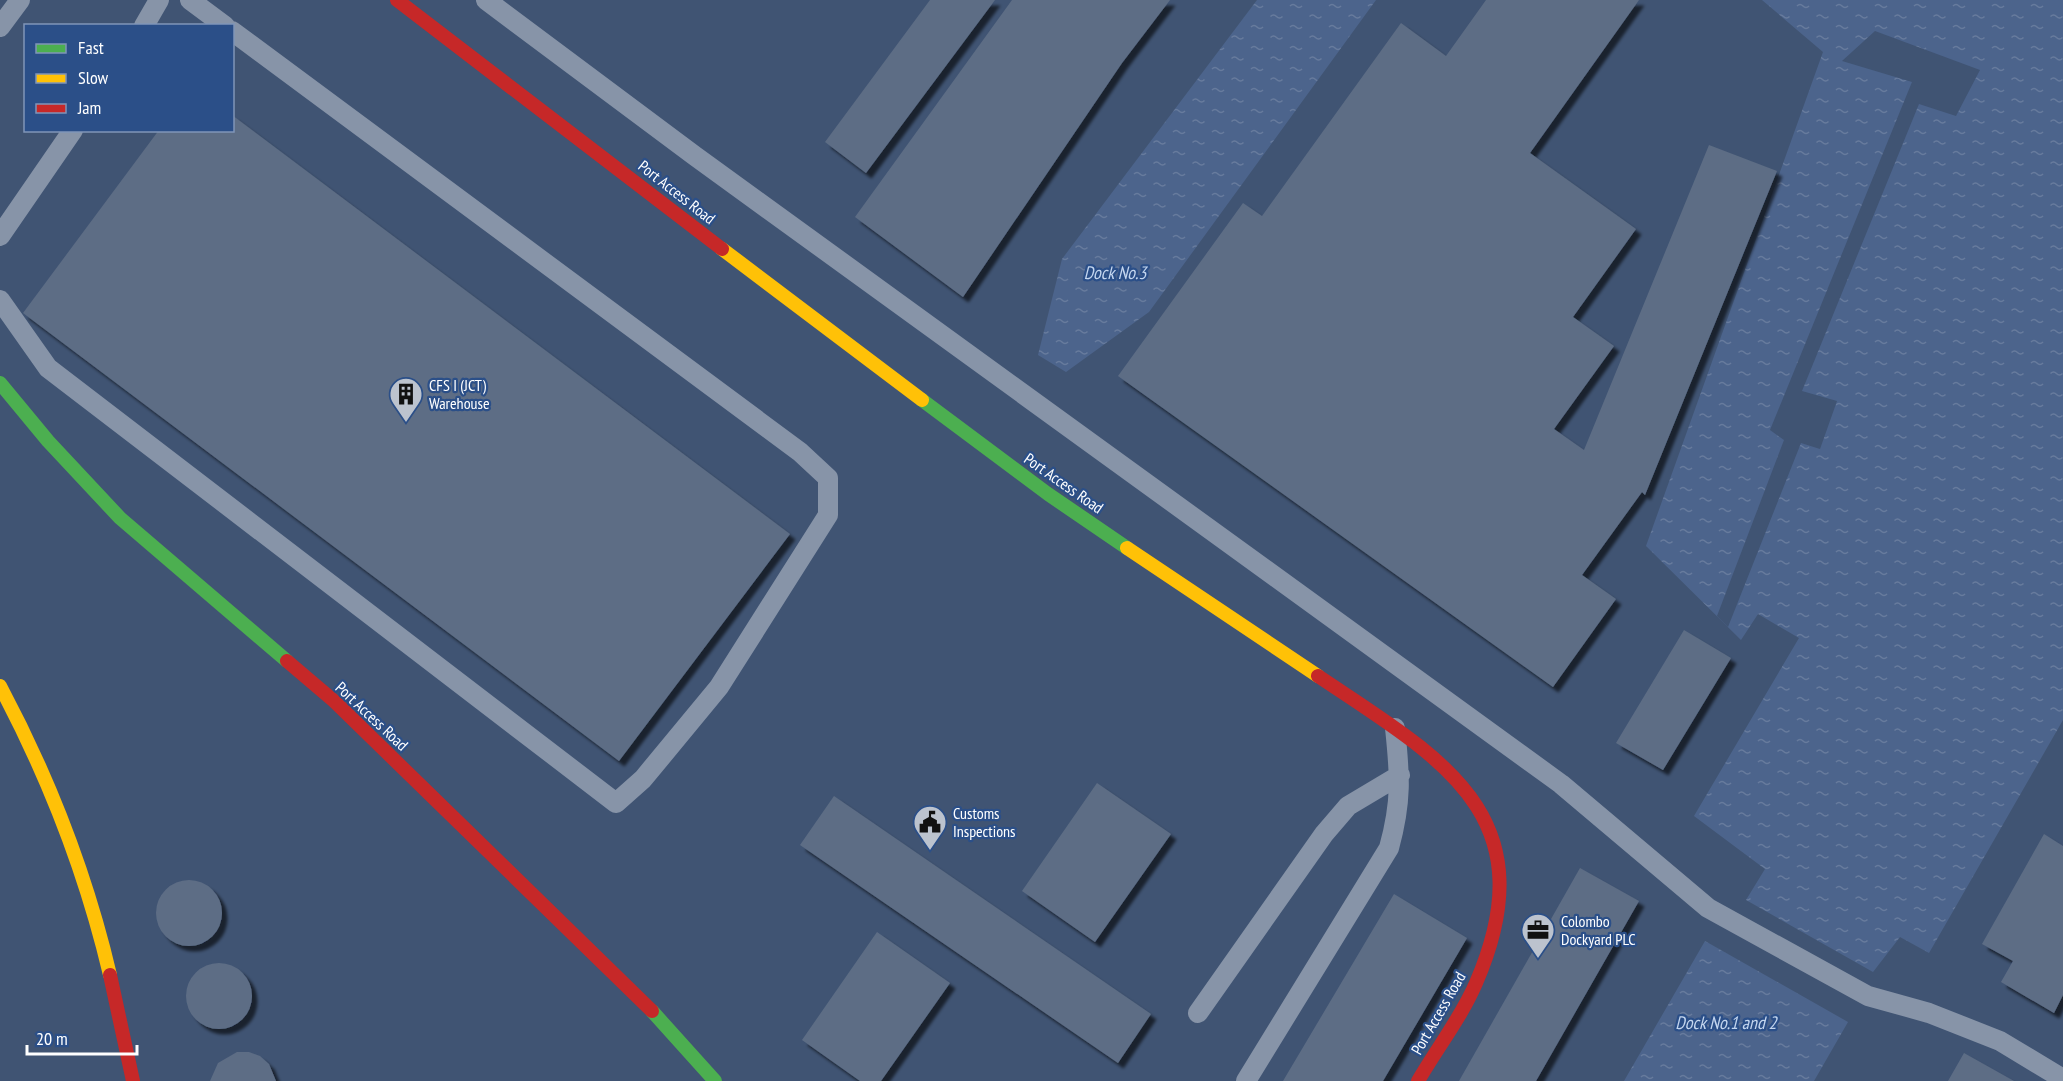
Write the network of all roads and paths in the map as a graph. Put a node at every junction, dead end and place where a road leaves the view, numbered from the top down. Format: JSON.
{"nodes":[{"id":1,"x":20,"y":0,"type":"edge"},
{"id":2,"x":159,"y":0,"type":"edge"},
{"id":3,"x":190,"y":0,"type":"edge"},
{"id":4,"x":397,"y":0,"type":"edge"},
{"id":5,"x":486,"y":0,"type":"edge"},
{"id":6,"x":145,"y":24,"type":"edge"},
{"id":7,"x":222,"y":24,"type":"edge"},
{"id":8,"x":0,"y":27,"type":"edge"},
{"id":9,"x":234,"y":32,"type":"edge"},
{"id":10,"x":71,"y":132,"type":"edge"},
{"id":11,"x":7,"y":216,"type":"edge"},
{"id":12,"x":0,"y":236,"type":"edge"},
{"id":13,"x":0,"y":300,"type":"edge"},
{"id":14,"x":0,"y":383,"type":"edge"},
{"id":15,"x":0,"y":686,"type":"edge"},
{"id":16,"x":1395,"y":728,"type":"junction"},
{"id":17,"x":1400,"y":775,"type":"junction"},
{"id":18,"x":1198,"y":1013,"type":"dead end"},
{"id":19,"x":2063,"y":1079,"type":"edge"},
{"id":20,"x":133,"y":1081,"type":"edge"},
{"id":21,"x":715,"y":1081,"type":"edge"},
{"id":22,"x":1246,"y":1081,"type":"edge"},
{"id":23,"x":1418,"y":1081,"type":"edge"}],
"edges":[{"from":1,"to":8,"type":"lane"},
{"from":2,"to":6,"type":"lane"},
{"from":3,"to":7,"type":"lane"},
{"from":4,"to":16,"type":"main road","name":"Port Access Road"},
{"from":5,"to":19,"type":"lane"},
{"from":9,"to":13,"type":"lane"},
{"from":10,"to":11,"type":"lane"},
{"from":11,"to":12,"type":"lane"},
{"from":14,"to":21,"type":"main road","name":"Port Access Road"},
{"from":15,"to":20,"type":"main road"},
{"from":16,"to":17,"type":"lane"},
{"from":16,"to":23,"type":"main road","name":"Port Access Road"},
{"from":17,"to":18,"type":"lane"},
{"from":17,"to":22,"type":"lane"}]}
